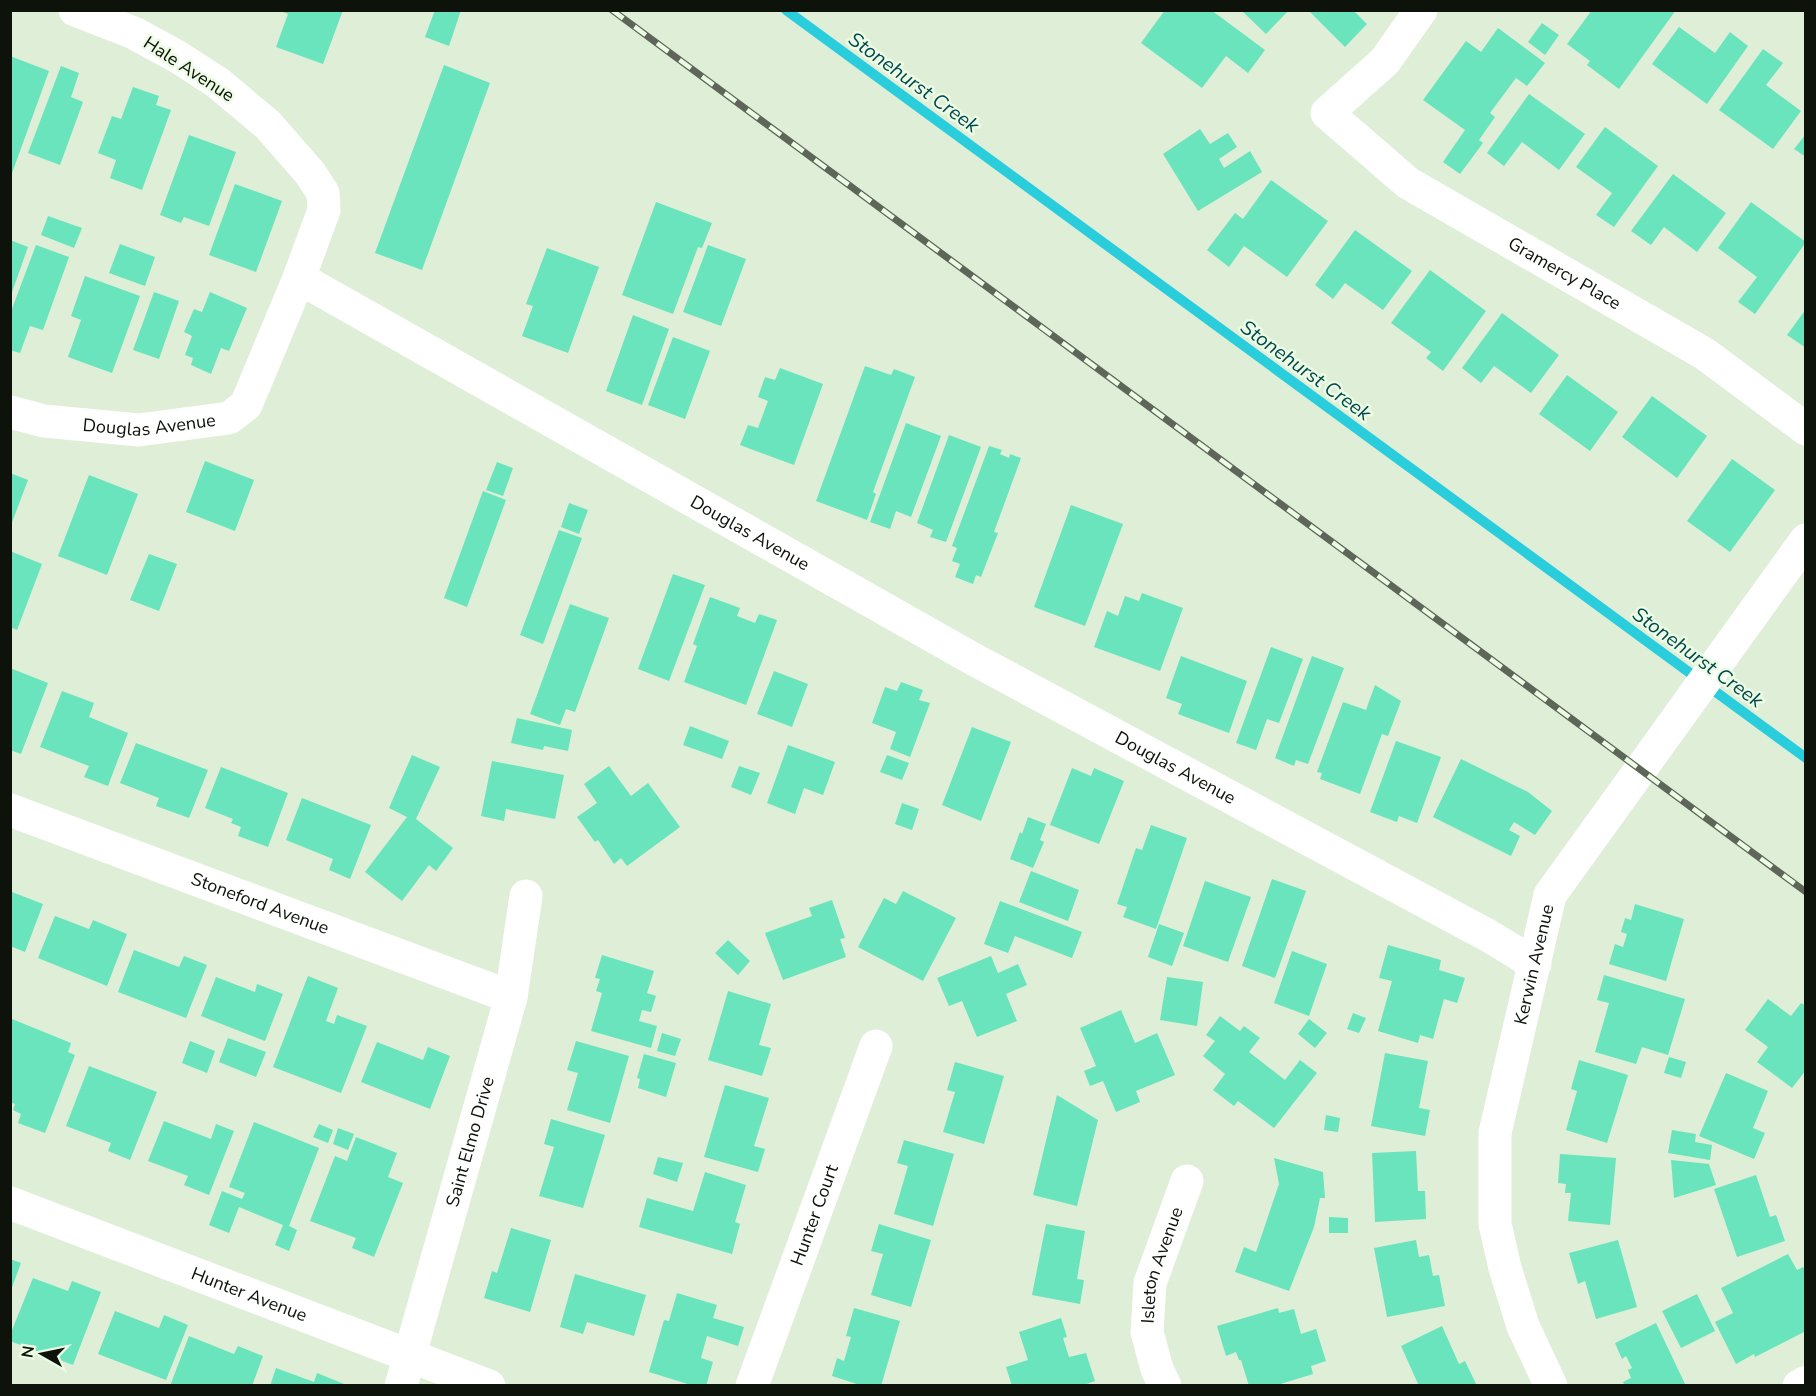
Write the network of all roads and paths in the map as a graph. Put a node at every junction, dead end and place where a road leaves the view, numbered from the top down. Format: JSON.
{"nodes":[{"id":1,"x":75,"y":10,"type":"edge"},
{"id":2,"x":1421,"y":10,"type":"edge"},
{"id":3,"x":299,"y":278,"type":"junction"},
{"id":4,"x":10,"y":412,"type":"edge"},
{"id":5,"x":1806,"y":429,"type":"edge"},
{"id":6,"x":1806,"y":540,"type":"edge"},
{"id":7,"x":10,"y":810,"type":"edge"},
{"id":8,"x":526,"y":896,"type":"dead end"},
{"id":9,"x":1535,"y":964,"type":"junction"},
{"id":10,"x":511,"y":997,"type":"junction"},
{"id":11,"x":876,"y":1046,"type":"dead end"},
{"id":12,"x":1187,"y":1181,"type":"dead end"},
{"id":13,"x":10,"y":1203,"type":"edge"},
{"id":14,"x":406,"y":1371,"type":"edge"},
{"id":15,"x":1806,"y":1382,"type":"edge"},
{"id":16,"x":489,"y":1386,"type":"edge"},
{"id":17,"x":752,"y":1386,"type":"edge"},
{"id":18,"x":1165,"y":1386,"type":"edge"},
{"id":19,"x":1551,"y":1386,"type":"edge"},
{"id":20,"x":1799,"y":1386,"type":"edge"}],
"edges":[{"from":1,"to":3,"type":"street","name":"Hale Avenue"},
{"from":2,"to":5,"type":"street","name":"Gramercy Place"},
{"from":3,"to":4,"type":"street","name":"Douglas Avenue"},
{"from":3,"to":9,"type":"street","name":"Douglas Avenue"},
{"from":6,"to":9,"type":"street","name":"Kerwin Avenue"},
{"from":7,"to":10,"type":"street","name":"Stoneford Avenue"},
{"from":8,"to":10,"type":"street","name":"Saint Elmo Drive"},
{"from":9,"to":19,"type":"street","name":"Kerwin Avenue"},
{"from":10,"to":14,"type":"street","name":"Saint Elmo Drive"},
{"from":11,"to":17,"type":"street","name":"Hunter Court"},
{"from":12,"to":18,"type":"street","name":"Isleton Avenue"},
{"from":13,"to":14,"type":"street","name":"Hunter Avenue"},
{"from":14,"to":16,"type":"street","name":"Hunter Avenue"},
{"from":15,"to":20,"type":"street"}]}
